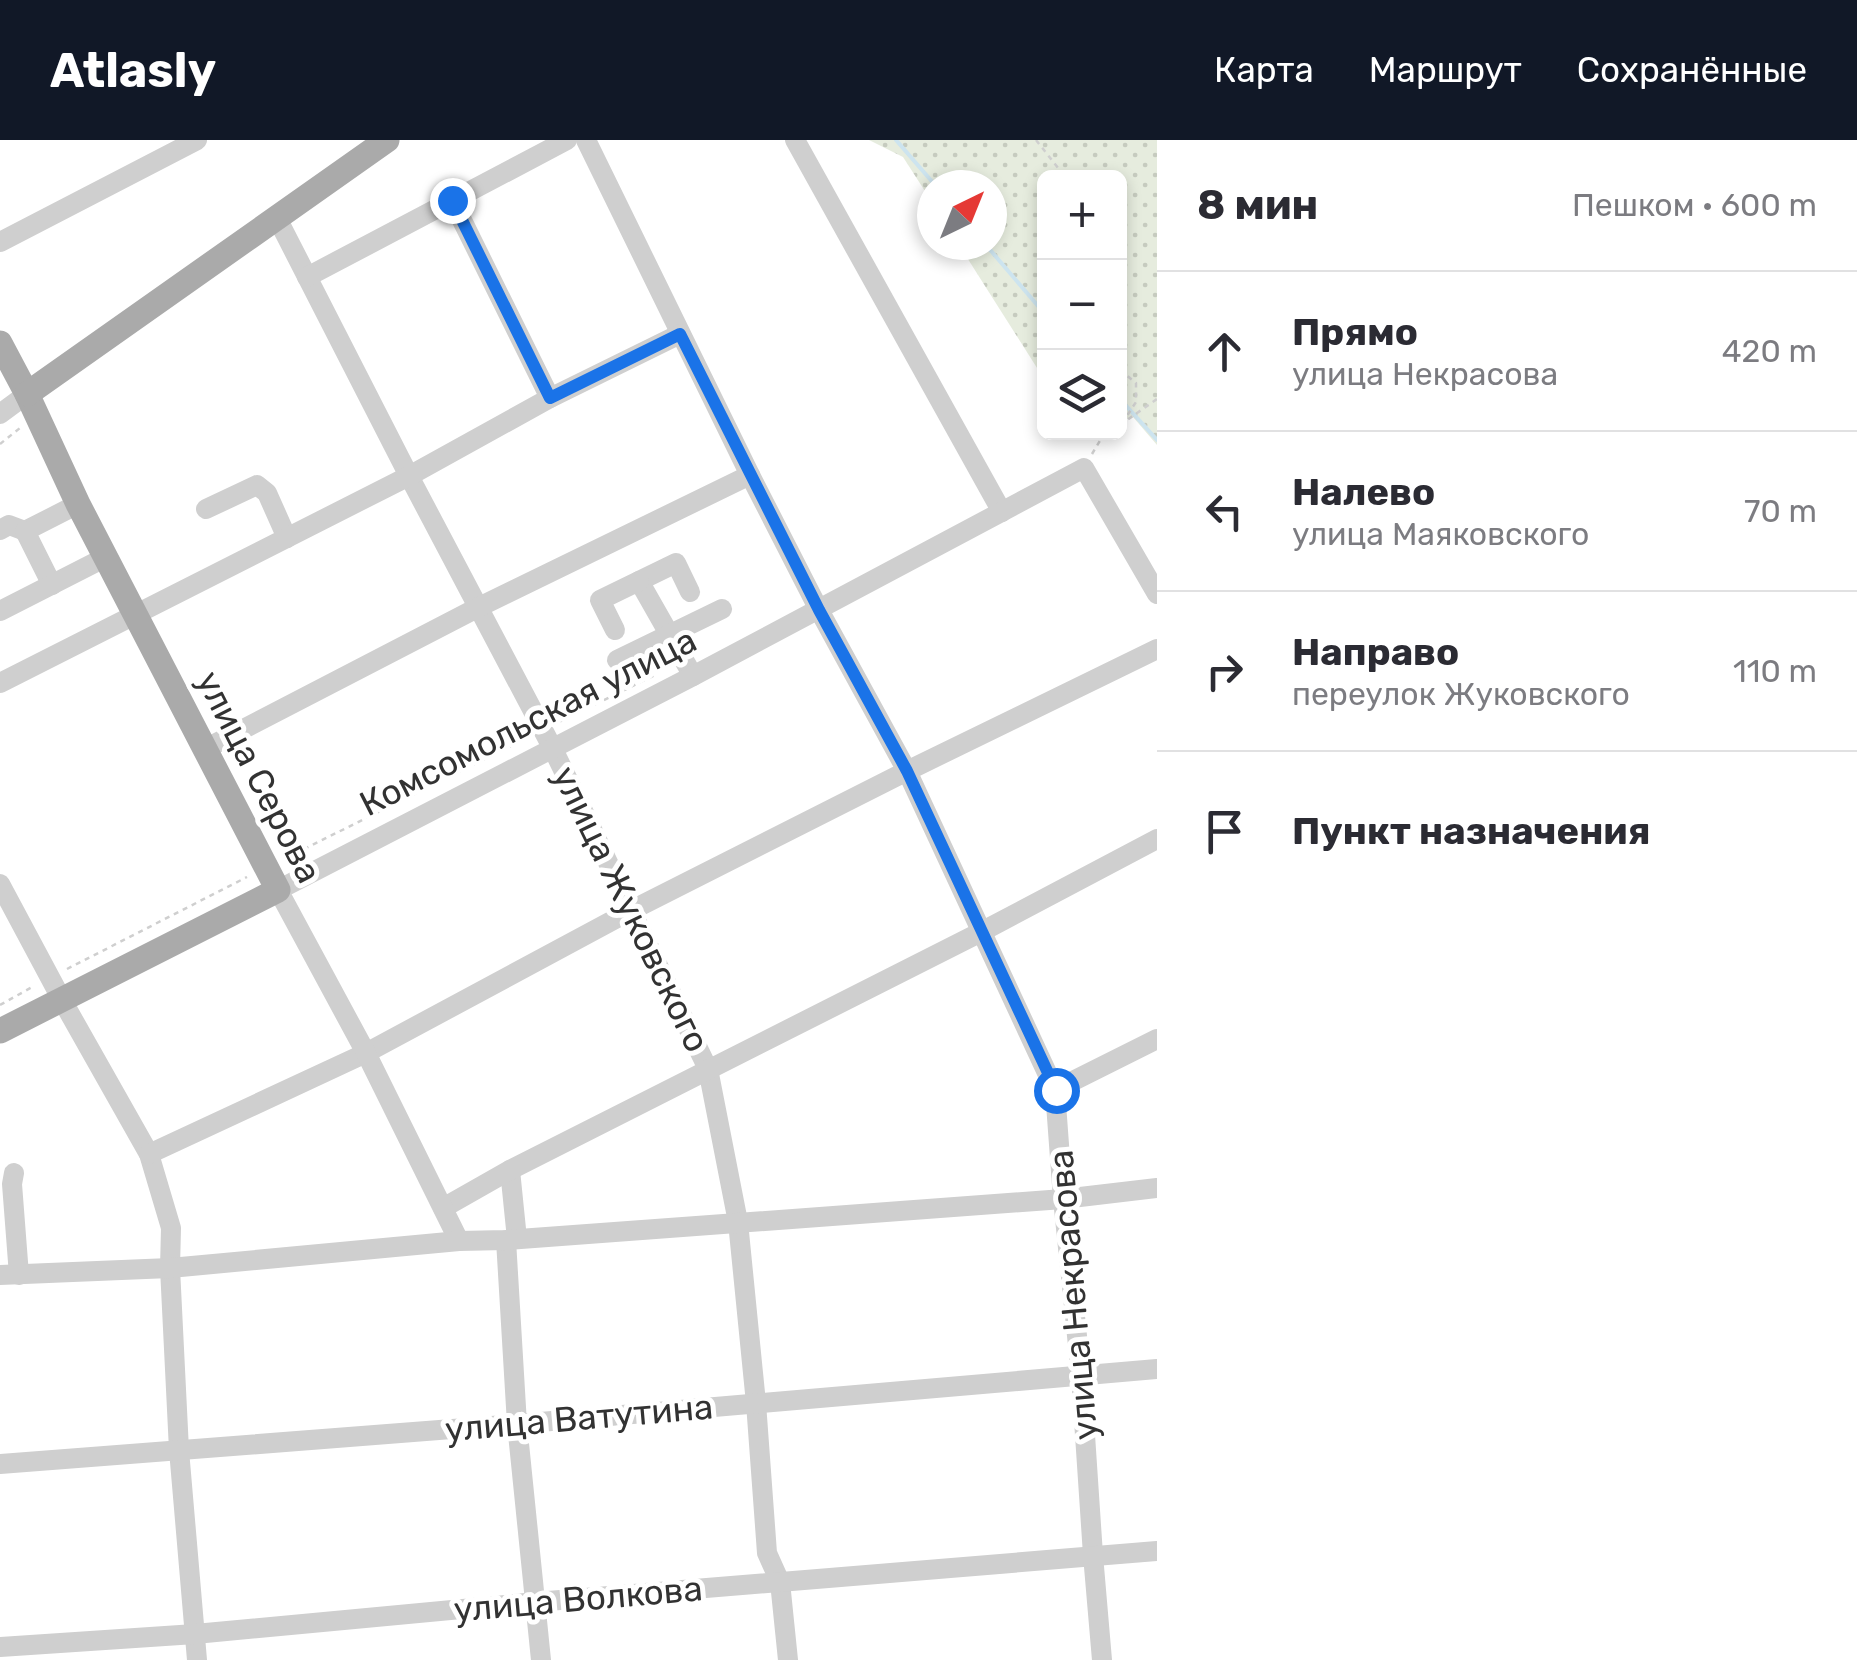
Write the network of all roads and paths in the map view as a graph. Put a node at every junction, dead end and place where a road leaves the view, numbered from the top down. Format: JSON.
{"nodes":[{"id":1,"x":197,"y":140,"type":"edge"},
{"id":2,"x":387,"y":140,"type":"edge"},
{"id":3,"x":567,"y":140,"type":"edge"},
{"id":4,"x":586,"y":140,"type":"edge"},
{"id":5,"x":795,"y":140,"type":"edge"},
{"id":6,"x":1036,"y":140,"type":"edge"},
{"id":7,"x":1060,"y":170,"type":"edge"},
{"id":8,"x":452,"y":200,"type":"junction"},
{"id":9,"x":278,"y":218,"type":"junction"},
{"id":10,"x":0,"y":242,"type":"edge"},
{"id":11,"x":307,"y":278,"type":"junction"},
{"id":12,"x":680,"y":334,"type":"junction"},
{"id":13,"x":0,"y":343,"type":"edge"},
{"id":14,"x":1127,"y":376,"type":"edge"},
{"id":15,"x":27,"y":394,"type":"junction"},
{"id":16,"x":550,"y":398,"type":"junction"},
{"id":17,"x":1157,"y":399,"type":"edge"},
{"id":18,"x":0,"y":414,"type":"edge"},
{"id":19,"x":1127,"y":415,"type":"edge"},
{"id":20,"x":1127,"y":420,"type":"edge"},
{"id":21,"x":21,"y":427,"type":"dead end"},
{"id":22,"x":1100,"y":440,"type":"edge"},
{"id":23,"x":0,"y":444,"type":"edge"},
{"id":24,"x":1084,"y":468,"type":"junction"},
{"id":25,"x":409,"y":476,"type":"junction"},
{"id":26,"x":750,"y":476,"type":"junction"},
{"id":27,"x":78,"y":504,"type":"junction"},
{"id":28,"x":206,"y":510,"type":"dead end"},
{"id":29,"x":1002,"y":512,"type":"junction"},
{"id":30,"x":0,"y":530,"type":"edge"},
{"id":31,"x":25,"y":531,"type":"junction"},
{"id":32,"x":287,"y":538,"type":"junction"},
{"id":33,"x":106,"y":557,"type":"junction"},
{"id":34,"x":640,"y":581,"type":"junction"},
{"id":35,"x":52,"y":584,"type":"junction"},
{"id":36,"x":690,"y":592,"type":"dead end"},
{"id":37,"x":1157,"y":594,"type":"edge"},
{"id":38,"x":477,"y":608,"type":"junction"},
{"id":39,"x":722,"y":609,"type":"dead end"},
{"id":40,"x":819,"y":610,"type":"junction"},
{"id":41,"x":0,"y":611,"type":"edge"},
{"id":42,"x":135,"y":614,"type":"junction"},
{"id":43,"x":614,"y":630,"type":"dead end"},
{"id":44,"x":668,"y":635,"type":"junction"},
{"id":45,"x":1157,"y":650,"type":"edge"},
{"id":46,"x":617,"y":660,"type":"dead end"},
{"id":47,"x":689,"y":668,"type":"junction"},
{"id":48,"x":0,"y":683,"type":"edge"},
{"id":49,"x":548,"y":739,"type":"junction"},
{"id":50,"x":204,"y":749,"type":"junction"},
{"id":51,"x":907,"y":771,"type":"junction"},
{"id":52,"x":1157,"y":840,"type":"edge"},
{"id":53,"x":272,"y":879,"type":"junction"},
{"id":54,"x":0,"y":884,"type":"edge"},
{"id":55,"x":632,"y":910,"type":"junction"},
{"id":56,"x":981,"y":932,"type":"junction"},
{"id":57,"x":56,"y":989,"type":"junction"},
{"id":58,"x":0,"y":1005,"type":"edge"},
{"id":59,"x":0,"y":1031,"type":"edge"},
{"id":60,"x":1157,"y":1039,"type":"edge"},
{"id":61,"x":366,"y":1053,"type":"junction"},
{"id":62,"x":708,"y":1068,"type":"junction"},
{"id":63,"x":1056,"y":1090,"type":"junction"},
{"id":64,"x":149,"y":1154,"type":"junction"},
{"id":65,"x":510,"y":1170,"type":"junction"},
{"id":66,"x":14,"y":1174,"type":"dead end"},
{"id":67,"x":1157,"y":1188,"type":"edge"},
{"id":68,"x":1063,"y":1199,"type":"junction"},
{"id":69,"x":443,"y":1208,"type":"junction"},
{"id":70,"x":738,"y":1222,"type":"junction"},
{"id":71,"x":511,"y":1240,"type":"junction"},
{"id":72,"x":458,"y":1241,"type":"junction"},
{"id":73,"x":170,"y":1268,"type":"junction"},
{"id":74,"x":10,"y":1275,"type":"edge"},
{"id":75,"x":1157,"y":1369,"type":"edge"},
{"id":76,"x":1082,"y":1375,"type":"junction"},
{"id":77,"x":756,"y":1402,"type":"junction"},
{"id":78,"x":517,"y":1424,"type":"junction"},
{"id":79,"x":179,"y":1450,"type":"junction"},
{"id":80,"x":0,"y":1464,"type":"edge"},
{"id":81,"x":1157,"y":1551,"type":"edge"},
{"id":82,"x":1092,"y":1555,"type":"junction"},
{"id":83,"x":780,"y":1582,"type":"junction"},
{"id":84,"x":536,"y":1602,"type":"junction"},
{"id":85,"x":195,"y":1634,"type":"junction"},
{"id":86,"x":0,"y":1647,"type":"edge"},
{"id":87,"x":33,"y":1652,"type":"edge"},
{"id":88,"x":196,"y":1660,"type":"edge"},
{"id":89,"x":541,"y":1660,"type":"edge"},
{"id":90,"x":788,"y":1660,"type":"edge"},
{"id":91,"x":1102,"y":1660,"type":"edge"}],
"edges":[{"from":1,"to":10,"type":"street"},
{"from":2,"to":9,"type":"main road"},
{"from":3,"to":8,"type":"street"},
{"from":4,"to":12,"type":"street","name":"улица Некрасова"},
{"from":5,"to":29,"type":"street"},
{"from":6,"to":7,"type":"path"},
{"from":8,"to":11,"type":"street"},
{"from":8,"to":16,"type":"street"},
{"from":9,"to":11,"type":"street","name":"улица Жуковского"},
{"from":9,"to":15,"type":"main road"},
{"from":11,"to":25,"type":"street","name":"улица Жуковского"},
{"from":12,"to":16,"type":"street"},
{"from":12,"to":26,"type":"street","name":"улица Некрасова"},
{"from":13,"to":15,"type":"main road","name":"улица Серова"},
{"from":14,"to":19,"type":"path"},
{"from":15,"to":18,"type":"street"},
{"from":15,"to":27,"type":"main road","name":"улица Серова"},
{"from":16,"to":25,"type":"street"},
{"from":17,"to":20,"type":"path"},
{"from":21,"to":23,"type":"path"},
{"from":22,"to":24,"type":"path"},
{"from":24,"to":29,"type":"street","name":"Комсомольская улица"},
{"from":24,"to":37,"type":"street"},
{"from":25,"to":32,"type":"street"},
{"from":25,"to":38,"type":"street","name":"улица Жуковского"},
{"from":26,"to":38,"type":"street"},
{"from":26,"to":40,"type":"street","name":"улица Некрасова"},
{"from":27,"to":31,"type":"street"},
{"from":27,"to":33,"type":"main road","name":"улица Серова"},
{"from":28,"to":32,"type":"street"},
{"from":29,"to":40,"type":"street","name":"Комсомольская улица"},
{"from":30,"to":31,"type":"street"},
{"from":31,"to":35,"type":"street"},
{"from":32,"to":42,"type":"street"},
{"from":33,"to":35,"type":"street"},
{"from":33,"to":42,"type":"main road","name":"улица Серова"},
{"from":34,"to":36,"type":"street"},
{"from":34,"to":43,"type":"street"},
{"from":34,"to":44,"type":"street"},
{"from":35,"to":41,"type":"street"},
{"from":38,"to":49,"type":"street","name":"улица Жуковского"},
{"from":38,"to":50,"type":"street"},
{"from":39,"to":44,"type":"street"},
{"from":40,"to":47,"type":"street","name":"Комсомольская улица"},
{"from":40,"to":51,"type":"street","name":"улица Некрасова"},
{"from":42,"to":48,"type":"street"},
{"from":42,"to":50,"type":"main road","name":"улица Серова"},
{"from":44,"to":46,"type":"street"},
{"from":44,"to":47,"type":"street"},
{"from":45,"to":51,"type":"street"},
{"from":47,"to":49,"type":"street","name":"Комсомольская улица"},
{"from":47,"to":49,"type":"path"},
{"from":49,"to":53,"type":"street","name":"Комсомольская улица"},
{"from":49,"to":53,"type":"path"},
{"from":49,"to":55,"type":"street","name":"улица Жуковского"},
{"from":50,"to":53,"type":"main road","name":"улица Серова"},
{"from":51,"to":55,"type":"street"},
{"from":51,"to":56,"type":"street","name":"улица Некрасова"},
{"from":52,"to":56,"type":"street"},
{"from":53,"to":57,"type":"main road","name":"Комсомольская улица"},
{"from":53,"to":57,"type":"path"},
{"from":53,"to":61,"type":"street","name":"улица Серова"},
{"from":54,"to":57,"type":"street"},
{"from":55,"to":61,"type":"street"},
{"from":55,"to":62,"type":"street","name":"улица Жуковского"},
{"from":56,"to":62,"type":"street"},
{"from":56,"to":63,"type":"street","name":"улица Некрасова"},
{"from":57,"to":58,"type":"path"},
{"from":57,"to":59,"type":"main road","name":"Комсомольская улица"},
{"from":57,"to":64,"type":"street"},
{"from":60,"to":63,"type":"street"},
{"from":61,"to":64,"type":"street"},
{"from":61,"to":69,"type":"street","name":"улица Серова"},
{"from":62,"to":65,"type":"street"},
{"from":62,"to":70,"type":"street","name":"улица Жуковского"},
{"from":63,"to":68,"type":"street","name":"улица Некрасова"},
{"from":64,"to":73,"type":"street"},
{"from":65,"to":69,"type":"street"},
{"from":65,"to":71,"type":"street"},
{"from":66,"to":74,"type":"street"},
{"from":67,"to":68,"type":"street"},
{"from":68,"to":70,"type":"street"},
{"from":68,"to":76,"type":"street","name":"улица Некрасова"},
{"from":69,"to":72,"type":"street","name":"улица Серова"},
{"from":70,"to":71,"type":"street"},
{"from":70,"to":77,"type":"street","name":"улица Жуковского"},
{"from":71,"to":72,"type":"street"},
{"from":71,"to":78,"type":"street"},
{"from":72,"to":73,"type":"street"},
{"from":73,"to":74,"type":"street"},
{"from":73,"to":79,"type":"street"},
{"from":75,"to":76,"type":"street","name":"улица Ватутина"},
{"from":76,"to":77,"type":"street","name":"улица Ватутина"},
{"from":76,"to":82,"type":"street","name":"улица Некрасова"},
{"from":77,"to":78,"type":"street","name":"улица Ватутина"},
{"from":77,"to":83,"type":"street","name":"улица Жуковского"},
{"from":78,"to":79,"type":"street","name":"улица Ватутина"},
{"from":78,"to":84,"type":"street"},
{"from":79,"to":80,"type":"street","name":"улица Ватутина"},
{"from":79,"to":85,"type":"street"},
{"from":81,"to":82,"type":"street","name":"улица Волкова"},
{"from":82,"to":83,"type":"street","name":"улица Волкова"},
{"from":82,"to":91,"type":"street","name":"улица Некрасова"},
{"from":83,"to":84,"type":"street","name":"улица Волкова"},
{"from":83,"to":90,"type":"street","name":"улица Жуковского"},
{"from":84,"to":85,"type":"street","name":"улица Волкова"},
{"from":84,"to":89,"type":"street"},
{"from":85,"to":87,"type":"street","name":"улица Волкова"},
{"from":85,"to":88,"type":"street"},
{"from":86,"to":87,"type":"street","name":"улица Волкова"}]}
